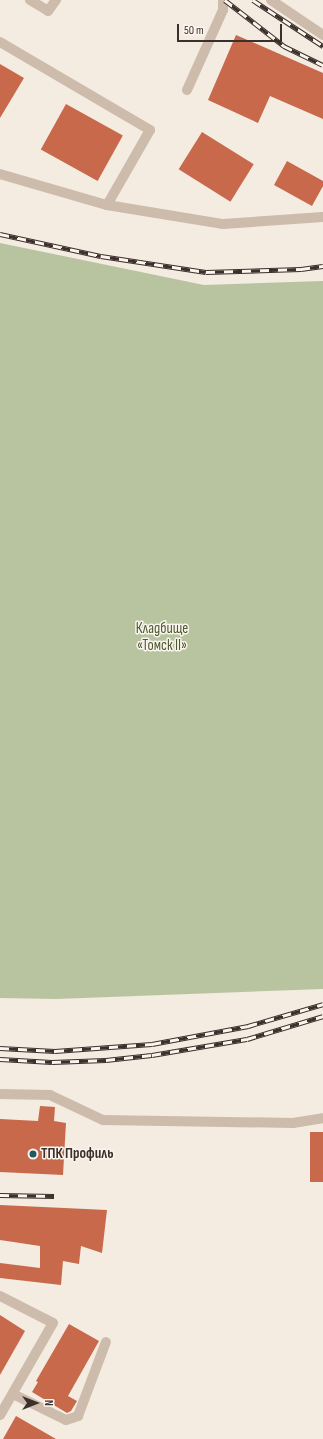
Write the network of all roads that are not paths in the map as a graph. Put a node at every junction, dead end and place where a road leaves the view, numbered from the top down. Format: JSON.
{"nodes":[{"id":1,"x":30,"y":0,"type":"edge"},
{"id":2,"x":56,"y":0,"type":"edge"},
{"id":3,"x":223,"y":0,"type":"edge"},
{"id":4,"x":271,"y":0,"type":"edge"},
{"id":5,"x":323,"y":35,"type":"edge"},
{"id":6,"x":0,"y":42,"type":"edge"},
{"id":7,"x":187,"y":90,"type":"dead end"},
{"id":8,"x":0,"y":174,"type":"edge"},
{"id":9,"x":107,"y":205,"type":"junction"},
{"id":10,"x":323,"y":217,"type":"edge"},
{"id":11,"x":0,"y":1094,"type":"edge"},
{"id":12,"x":323,"y":1118,"type":"edge"},
{"id":13,"x":0,"y":1296,"type":"edge"},
{"id":14,"x":106,"y":1342,"type":"dead end"},
{"id":15,"x":13,"y":1394,"type":"junction"},
{"id":16,"x":0,"y":1415,"type":"edge"}],
"edges":[{"from":1,"to":2,"type":"lane"},
{"from":3,"to":7,"type":"lane"},
{"from":4,"to":5,"type":"lane"},
{"from":6,"to":9,"type":"lane"},
{"from":8,"to":9,"type":"lane"},
{"from":9,"to":10,"type":"lane"},
{"from":11,"to":12,"type":"lane"},
{"from":13,"to":15,"type":"lane"},
{"from":14,"to":15,"type":"lane"},
{"from":15,"to":16,"type":"lane"}]}
